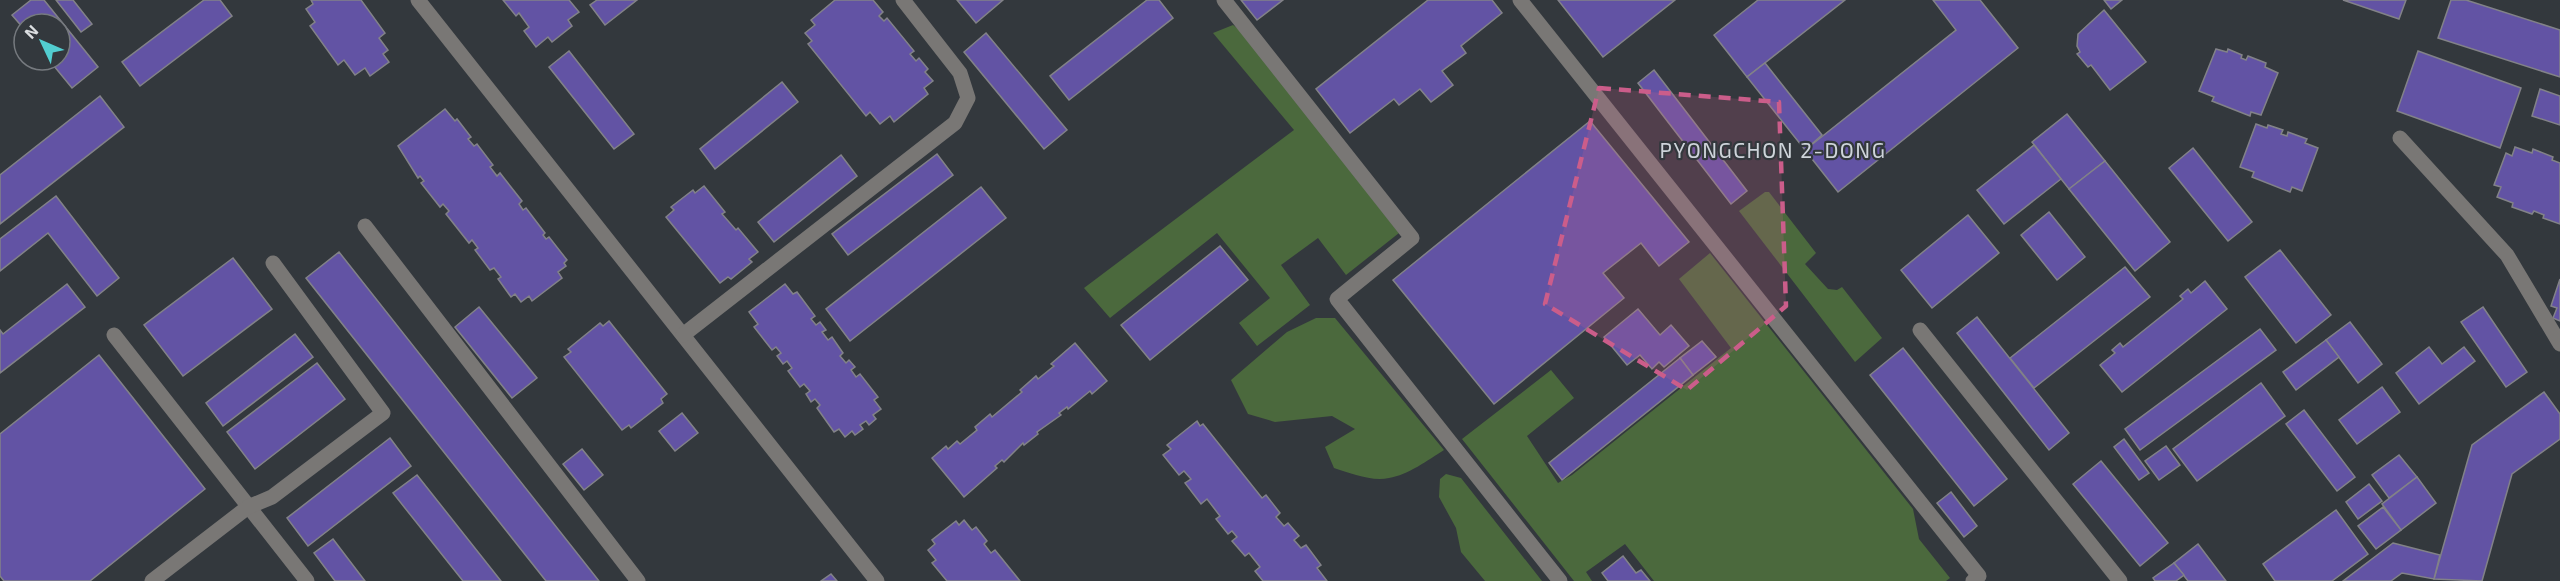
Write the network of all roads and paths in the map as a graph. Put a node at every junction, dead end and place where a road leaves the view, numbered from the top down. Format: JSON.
{"nodes":[{"id":1,"x":418,"y":0,"type":"edge"},
{"id":2,"x":903,"y":0,"type":"edge"},
{"id":3,"x":1224,"y":0,"type":"edge"},
{"id":4,"x":1520,"y":0,"type":"edge"},
{"id":5,"x":2400,"y":138,"type":"dead end"},
{"id":6,"x":365,"y":226,"type":"dead end"},
{"id":7,"x":273,"y":263,"type":"dead end"},
{"id":8,"x":1920,"y":330,"type":"dead end"},
{"id":9,"x":114,"y":335,"type":"dead end"},
{"id":10,"x":683,"y":335,"type":"junction"},
{"id":11,"x":2560,"y":344,"type":"edge"},
{"id":12,"x":248,"y":507,"type":"junction"},
{"id":13,"x":152,"y":581,"type":"edge"},
{"id":14,"x":307,"y":581,"type":"edge"},
{"id":15,"x":638,"y":581,"type":"edge"},
{"id":16,"x":877,"y":581,"type":"edge"},
{"id":17,"x":1560,"y":581,"type":"edge"},
{"id":18,"x":1973,"y":581,"type":"edge"},
{"id":19,"x":2120,"y":581,"type":"edge"}],
"edges":[{"from":1,"to":10,"type":"street"},
{"from":2,"to":10,"type":"street"},
{"from":3,"to":17,"type":"street"},
{"from":4,"to":18,"type":"street"},
{"from":5,"to":11,"type":"street"},
{"from":6,"to":15,"type":"street"},
{"from":7,"to":12,"type":"street"},
{"from":8,"to":19,"type":"street"},
{"from":9,"to":12,"type":"street"},
{"from":10,"to":16,"type":"street"},
{"from":12,"to":13,"type":"street"},
{"from":12,"to":14,"type":"street"}]}
